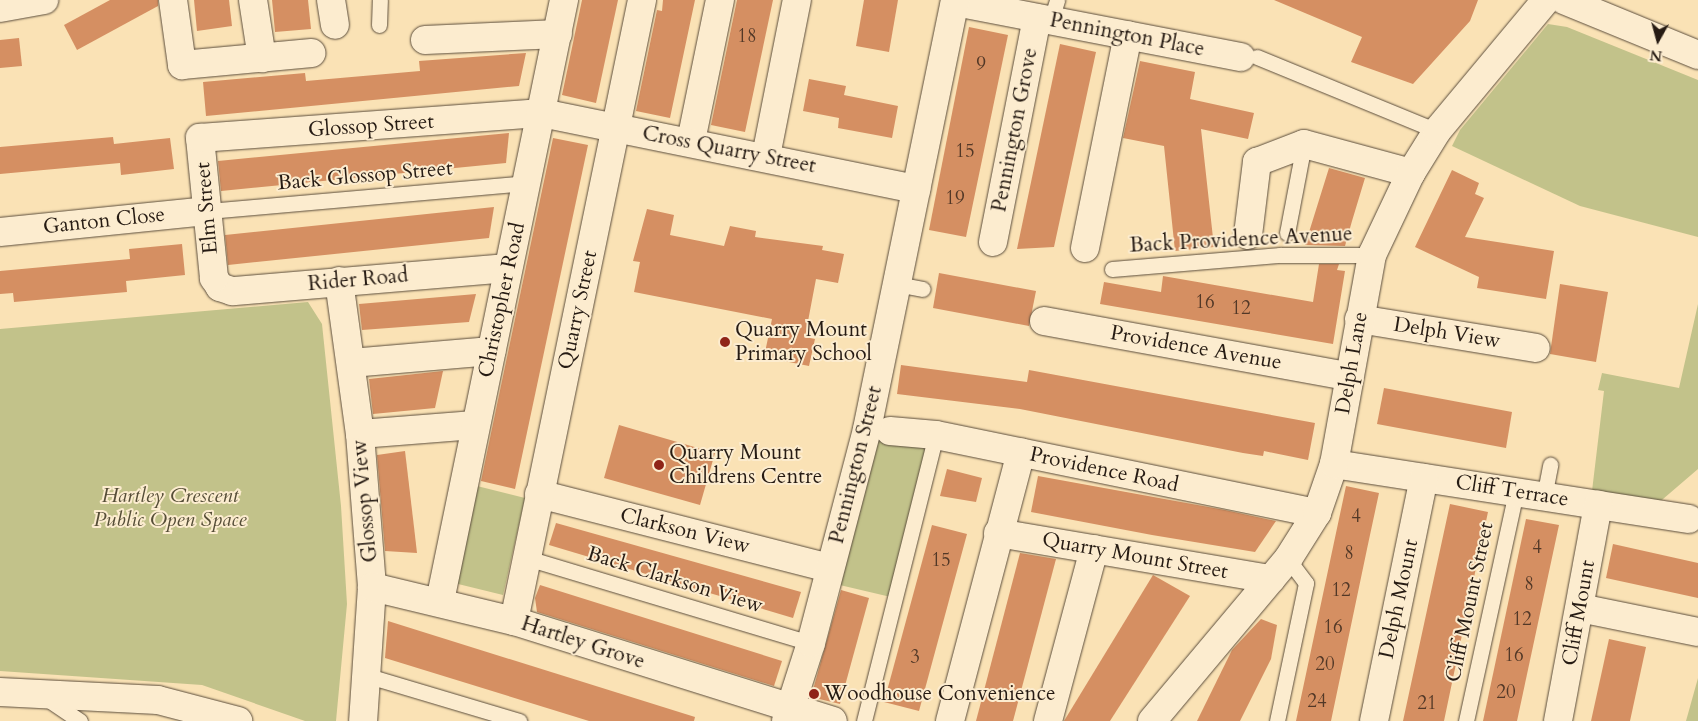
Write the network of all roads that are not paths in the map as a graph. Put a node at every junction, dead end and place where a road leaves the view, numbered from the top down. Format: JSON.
{"nodes":[{"id":1,"x":44,"y":0,"type":"edge"},
{"id":2,"x":173,"y":0,"type":"edge"},
{"id":3,"x":253,"y":0,"type":"edge"},
{"id":4,"x":380,"y":0,"type":"edge"},
{"id":5,"x":564,"y":0,"type":"edge"},
{"id":6,"x":642,"y":0,"type":"edge"},
{"id":7,"x":720,"y":0,"type":"edge"},
{"id":8,"x":797,"y":0,"type":"edge"},
{"id":9,"x":1562,"y":0,"type":"edge"},
{"id":10,"x":955,"y":1,"type":"edge"},
{"id":11,"x":0,"y":8,"type":"edge"},
{"id":12,"x":1049,"y":13,"type":"edge"},
{"id":13,"x":379,"y":26,"type":"dead end"},
{"id":14,"x":558,"y":34,"type":"junction"},
{"id":15,"x":1128,"y":35,"type":"junction"},
{"id":16,"x":426,"y":40,"type":"dead end"},
{"id":17,"x":311,"y":53,"type":"dead end"},
{"id":18,"x":1698,"y":55,"type":"edge"},
{"id":19,"x":1249,"y":57,"type":"joint"},
{"id":20,"x":262,"y":58,"type":"junction"},
{"id":21,"x":542,"y":113,"type":"junction"},
{"id":22,"x":616,"y":128,"type":"junction"},
{"id":23,"x":1437,"y":131,"type":"junction"},
{"id":24,"x":200,"y":138,"type":"joint"},
{"id":25,"x":692,"y":142,"type":"junction"},
{"id":26,"x":1304,"y":144,"type":"junction"},
{"id":27,"x":766,"y":156,"type":"junction"},
{"id":28,"x":1411,"y":173,"type":"junction"},
{"id":29,"x":527,"y":183,"type":"junction"},
{"id":30,"x":916,"y":189,"type":"junction"},
{"id":31,"x":207,"y":211,"type":"junction"},
{"id":32,"x":0,"y":232,"type":"edge"},
{"id":33,"x":1287,"y":233,"type":"dead end"},
{"id":34,"x":1248,"y":235,"type":"dead end"},
{"id":35,"x":993,"y":242,"type":"dead end"},
{"id":36,"x":1085,"y":248,"type":"dead end"},
{"id":37,"x":1372,"y":255,"type":"junction"},
{"id":38,"x":508,"y":268,"type":"junction"},
{"id":39,"x":1112,"y":270,"type":"dead end"},
{"id":40,"x":214,"y":278,"type":"joint"},
{"id":41,"x":339,"y":282,"type":"junction"},
{"id":42,"x":1359,"y":319,"type":"junction"},
{"id":43,"x":1044,"y":320,"type":"dead end"},
{"id":44,"x":1536,"y":348,"type":"dead end"},
{"id":45,"x":491,"y":351,"type":"junction"},
{"id":46,"x":351,"y":363,"type":"junction"},
{"id":47,"x":1348,"y":376,"type":"junction"},
{"id":48,"x":475,"y":425,"type":"junction"},
{"id":49,"x":890,"y":431,"type":"dead end"},
{"id":50,"x":360,"y":434,"type":"junction"},
{"id":51,"x":936,"y":435,"type":"junction"},
{"id":52,"x":1021,"y":452,"type":"junction"},
{"id":53,"x":1334,"y":464,"type":"junction"},
{"id":54,"x":1550,"y":465,"type":"dead end"},
{"id":55,"x":1424,"y":478,"type":"junction"},
{"id":56,"x":1516,"y":492,"type":"junction"},
{"id":57,"x":539,"y":494,"type":"junction"},
{"id":58,"x":1544,"y":496,"type":"junction"},
{"id":59,"x":1598,"y":505,"type":"junction"},
{"id":60,"x":1317,"y":513,"type":"junction"},
{"id":61,"x":1689,"y":519,"type":"dead end"},
{"id":62,"x":998,"y":533,"type":"junction"},
{"id":63,"x":1094,"y":549,"type":"junction"},
{"id":64,"x":527,"y":558,"type":"junction"},
{"id":65,"x":830,"y":568,"type":"junction"},
{"id":66,"x":1280,"y":569,"type":"junction"},
{"id":67,"x":372,"y":587,"type":"junction"},
{"id":68,"x":440,"y":601,"type":"junction"},
{"id":69,"x":1580,"y":608,"type":"junction"},
{"id":70,"x":514,"y":621,"type":"junction"},
{"id":71,"x":1698,"y":632,"type":"edge"},
{"id":72,"x":812,"y":643,"type":"junction"},
{"id":73,"x":365,"y":675,"type":"junction"},
{"id":74,"x":0,"y":692,"type":"edge"},
{"id":75,"x":40,"y":694,"type":"junction"},
{"id":76,"x":789,"y":715,"type":"edge"},
{"id":77,"x":80,"y":721,"type":"edge"},
{"id":78,"x":238,"y":721,"type":"edge"},
{"id":79,"x":363,"y":721,"type":"edge"},
{"id":80,"x":519,"y":721,"type":"edge"},
{"id":81,"x":832,"y":721,"type":"edge"},
{"id":82,"x":864,"y":721,"type":"edge"},
{"id":83,"x":950,"y":721,"type":"edge"},
{"id":84,"x":1048,"y":721,"type":"edge"},
{"id":85,"x":1152,"y":721,"type":"edge"},
{"id":86,"x":1277,"y":721,"type":"edge"},
{"id":87,"x":1374,"y":721,"type":"edge"},
{"id":88,"x":1466,"y":721,"type":"edge"},
{"id":89,"x":1558,"y":721,"type":"edge"}],
"edges":[{"from":1,"to":11,"type":"street"},
{"from":2,"to":20,"type":"street"},
{"from":3,"to":20,"type":"street"},
{"from":4,"to":13,"type":"lane"},
{"from":5,"to":14,"type":"street","name":"Christopher Road"},
{"from":6,"to":22,"type":"street","name":"Quarry Street"},
{"from":7,"to":25,"type":"street"},
{"from":8,"to":27,"type":"street"},
{"from":9,"to":18,"type":"street"},
{"from":9,"to":23,"type":"street","name":"Delph Lane"},
{"from":10,"to":12,"type":"street","name":"Pennington Place"},
{"from":10,"to":30,"type":"street","name":"Pennington Street"},
{"from":12,"to":15,"type":"street","name":"Pennington Place"},
{"from":12,"to":35,"type":"street","name":"Pennington Grove"},
{"from":14,"to":16,"type":"street"},
{"from":14,"to":21,"type":"street","name":"Christopher Road"},
{"from":15,"to":19,"type":"street","name":"Pennington Place"},
{"from":15,"to":36,"type":"street"},
{"from":17,"to":20,"type":"street"},
{"from":19,"to":23,"type":"lane"},
{"from":21,"to":22,"type":"street","name":"Cross Quarry Street"},
{"from":21,"to":24,"type":"street","name":"Glossop Street"},
{"from":21,"to":29,"type":"street","name":"Christopher Road"},
{"from":22,"to":25,"type":"street","name":"Cross Quarry Street"},
{"from":22,"to":57,"type":"street","name":"Quarry Street"},
{"from":23,"to":28,"type":"street","name":"Delph Lane"},
{"from":24,"to":31,"type":"street","name":"Elm Street"},
{"from":25,"to":27,"type":"street","name":"Cross Quarry Street"},
{"from":26,"to":28,"type":"street"},
{"from":26,"to":33,"type":"lane"},
{"from":26,"to":34,"type":"street"},
{"from":27,"to":30,"type":"street","name":"Cross Quarry Street"},
{"from":28,"to":37,"type":"street","name":"Delph Lane"},
{"from":29,"to":31,"type":"lane","name":"Back Glossop Street"},
{"from":29,"to":38,"type":"street","name":"Christopher Road"},
{"from":30,"to":65,"type":"street","name":"Pennington Street"},
{"from":31,"to":32,"type":"street","name":"Ganton Close"},
{"from":31,"to":40,"type":"street","name":"Elm Street"},
{"from":37,"to":39,"type":"lane","name":"Back Providence Avenue"},
{"from":37,"to":42,"type":"street","name":"Delph Lane"},
{"from":38,"to":41,"type":"street","name":"Rider Road"},
{"from":38,"to":45,"type":"street","name":"Christopher Road"},
{"from":40,"to":41,"type":"street","name":"Rider Road"},
{"from":41,"to":46,"type":"street","name":"Glossop View"},
{"from":42,"to":44,"type":"street","name":"Delph View"},
{"from":42,"to":47,"type":"street","name":"Delph Lane"},
{"from":43,"to":47,"type":"street","name":"Providence Avenue"},
{"from":45,"to":46,"type":"street"},
{"from":45,"to":48,"type":"street","name":"Christopher Road"},
{"from":46,"to":50,"type":"street","name":"Glossop View"},
{"from":47,"to":53,"type":"street","name":"Delph Lane"},
{"from":48,"to":50,"type":"street"},
{"from":48,"to":68,"type":"street","name":"Christopher Road"},
{"from":49,"to":51,"type":"street","name":"Providence Road"},
{"from":50,"to":67,"type":"street","name":"Glossop View"},
{"from":51,"to":52,"type":"street","name":"Providence Road"},
{"from":51,"to":82,"type":"lane"},
{"from":52,"to":60,"type":"street","name":"Providence Road"},
{"from":52,"to":62,"type":"street"},
{"from":53,"to":55,"type":"street","name":"Cliff Terrace"},
{"from":53,"to":60,"type":"street","name":"Delph Lane"},
{"from":54,"to":58,"type":"lane"},
{"from":55,"to":56,"type":"street","name":"Cliff Terrace"},
{"from":55,"to":87,"type":"street","name":"Delph Mount"},
{"from":56,"to":58,"type":"street","name":"Cliff Terrace"},
{"from":56,"to":88,"type":"lane","name":"Cliff Mount Street"},
{"from":57,"to":64,"type":"street","name":"Quarry Street"},
{"from":57,"to":65,"type":"street","name":"Clarkson View"},
{"from":58,"to":59,"type":"street","name":"Cliff Terrace"},
{"from":59,"to":61,"type":"street","name":"Cliff Terrace"},
{"from":59,"to":69,"type":"street","name":"Cliff Mount"},
{"from":60,"to":66,"type":"street","name":"Delph Lane"},
{"from":62,"to":63,"type":"street","name":"Quarry Mount Street"},
{"from":62,"to":83,"type":"street"},
{"from":63,"to":66,"type":"street","name":"Quarry Mount Street"},
{"from":63,"to":84,"type":"street"},
{"from":64,"to":70,"type":"street","name":"Quarry Street"},
{"from":64,"to":72,"type":"lane","name":"Back Clarkson View"},
{"from":65,"to":72,"type":"street","name":"Pennington Street"},
{"from":66,"to":85,"type":"street","name":"Delph Lane"},
{"from":66,"to":86,"type":"lane"},
{"from":67,"to":68,"type":"street","name":"Hartley Grove"},
{"from":67,"to":73,"type":"street","name":"Glossop View"},
{"from":68,"to":70,"type":"street","name":"Hartley Grove"},
{"from":69,"to":71,"type":"street"},
{"from":69,"to":89,"type":"street","name":"Cliff Mount"},
{"from":70,"to":76,"type":"street","name":"Hartley Grove"},
{"from":72,"to":76,"type":"street","name":"Pennington Street"},
{"from":73,"to":79,"type":"street","name":"Glossop View"},
{"from":73,"to":80,"type":"lane"},
{"from":74,"to":75,"type":"street"},
{"from":75,"to":77,"type":"lane"},
{"from":75,"to":78,"type":"street"},
{"from":76,"to":81,"type":"street","name":"Hartley Grove"}]}
